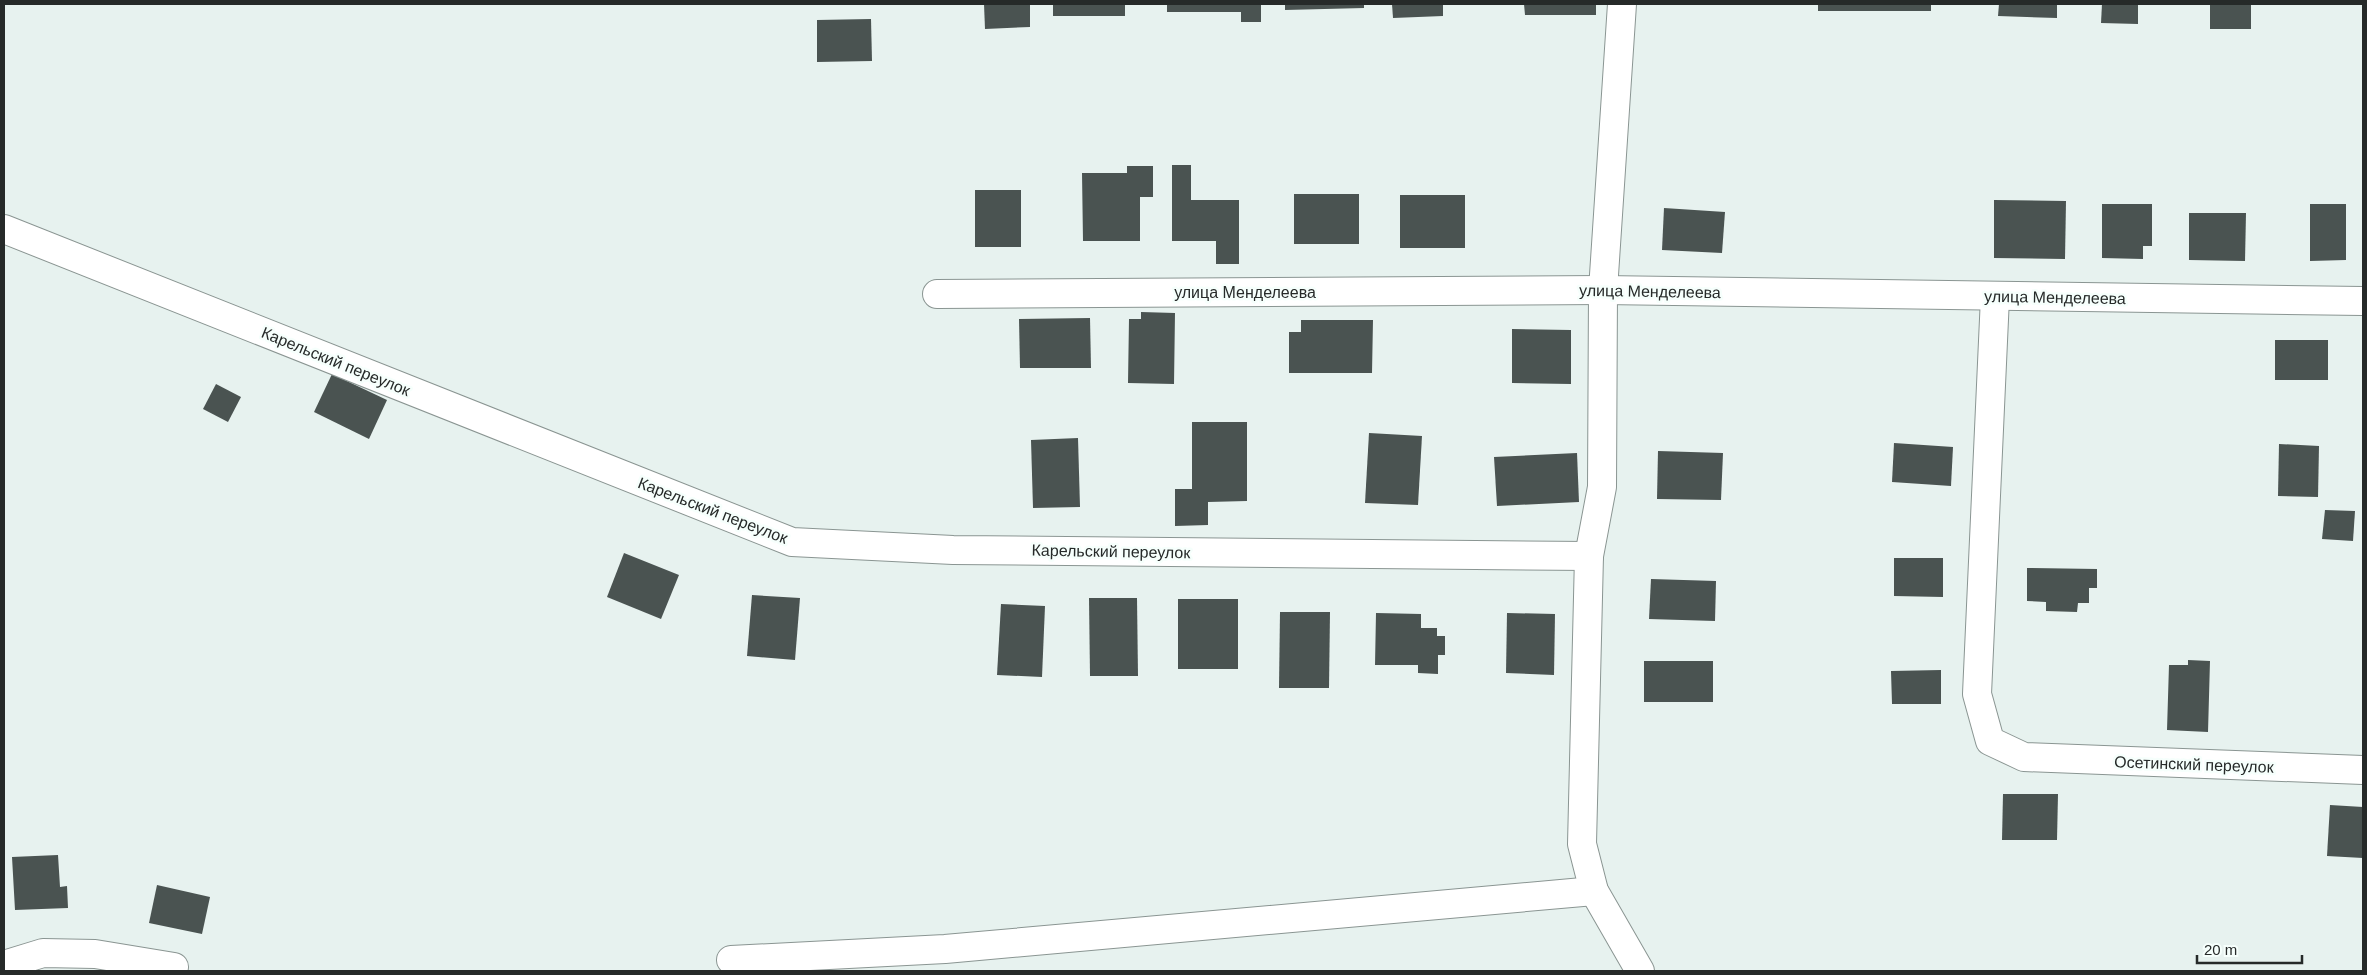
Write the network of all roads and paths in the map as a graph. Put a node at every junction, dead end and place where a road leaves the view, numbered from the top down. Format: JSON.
{"nodes":[{"id":1,"x":1622,"y":4,"type":"edge"},
{"id":2,"x":4,"y":229,"type":"edge"},
{"id":3,"x":1603,"y":290,"type":"junction"},
{"id":4,"x":937,"y":294,"type":"dead end"},
{"id":5,"x":1994,"y":297,"type":"junction"},
{"id":6,"x":2363,"y":302,"type":"edge"},
{"id":7,"x":1589,"y":556,"type":"junction"},
{"id":8,"x":2363,"y":770,"type":"edge"},
{"id":9,"x":1594,"y":891,"type":"junction"},
{"id":10,"x":731,"y":960,"type":"dead end"},
{"id":11,"x":4,"y":965,"type":"edge"},
{"id":12,"x":174,"y":966,"type":"dead end"},
{"id":13,"x":1640,"y":971,"type":"edge"}],
"edges":[{"from":1,"to":3,"type":"street"},
{"from":2,"to":7,"type":"street","name":"Карельский переулок"},
{"from":3,"to":4,"type":"street","name":"улица Менделеева"},
{"from":3,"to":5,"type":"street","name":"улица Менделеева"},
{"from":3,"to":7,"type":"street"},
{"from":5,"to":6,"type":"street","name":"улица Менделеева"},
{"from":5,"to":8,"type":"street","name":"Осетинский переулок"},
{"from":7,"to":9,"type":"street"},
{"from":9,"to":10,"type":"street"},
{"from":9,"to":13,"type":"street"},
{"from":11,"to":12,"type":"street"}]}
